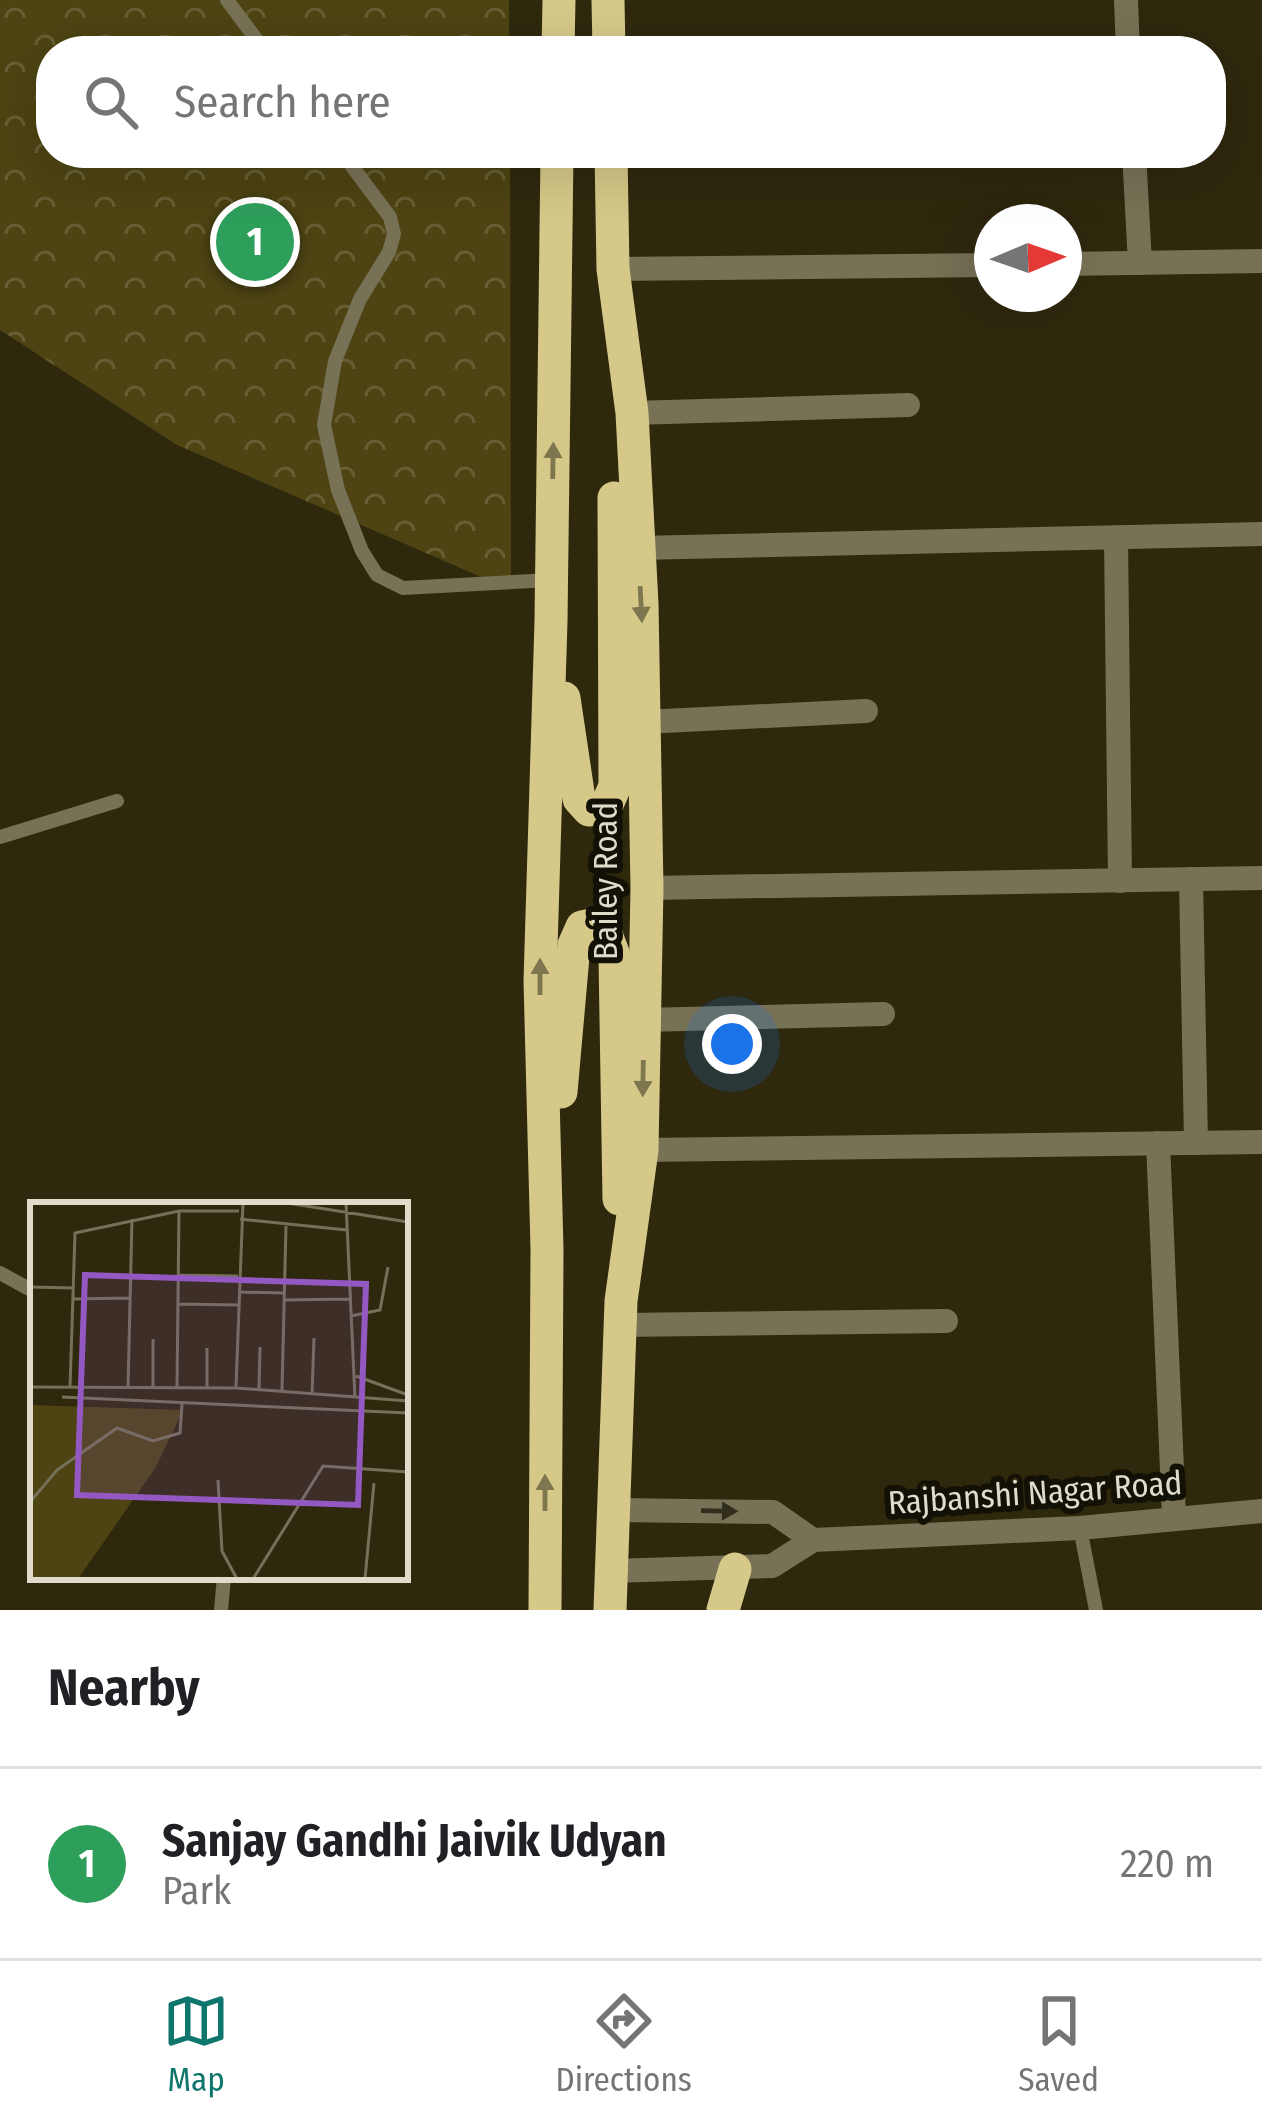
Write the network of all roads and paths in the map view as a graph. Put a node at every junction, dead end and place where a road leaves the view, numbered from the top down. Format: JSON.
{"nodes":[{"id":1,"x":227,"y":0,"type":"edge"},
{"id":2,"x":559,"y":0,"type":"edge"},
{"id":3,"x":608,"y":0,"type":"edge"},
{"id":4,"x":1126,"y":0,"type":"edge"},
{"id":5,"x":254,"y":36,"type":"edge"},
{"id":6,"x":559,"y":36,"type":"edge"},
{"id":7,"x":609,"y":36,"type":"edge"},
{"id":8,"x":1127,"y":36,"type":"edge"},
{"id":9,"x":353,"y":168,"type":"edge"},
{"id":10,"x":557,"y":168,"type":"edge"},
{"id":11,"x":610,"y":168,"type":"edge"},
{"id":12,"x":1135,"y":168,"type":"edge"},
{"id":13,"x":1262,"y":261,"type":"edge"},
{"id":14,"x":1140,"y":263,"type":"junction"},
{"id":15,"x":1082,"y":264,"type":"edge"},
{"id":16,"x":974,"y":265,"type":"edge"},
{"id":17,"x":613,"y":269,"type":"junction"},
{"id":18,"x":617,"y":322,"type":"junction"},
{"id":19,"x":908,"y":405,"type":"dead end"},
{"id":20,"x":632,"y":412,"type":"junction"},
{"id":21,"x":1262,"y":534,"type":"edge"},
{"id":22,"x":1116,"y":538,"type":"junction"},
{"id":23,"x":637,"y":548,"type":"junction"},
{"id":24,"x":551,"y":580,"type":"junction"},
{"id":25,"x":550,"y":621,"type":"junction"},
{"id":26,"x":866,"y":711,"type":"dead end"},
{"id":27,"x":644,"y":722,"type":"junction"},
{"id":28,"x":117,"y":801,"type":"dead end"},
{"id":29,"x":0,"y":837,"type":"edge"},
{"id":30,"x":1262,"y":878,"type":"edge"},
{"id":31,"x":1192,"y":880,"type":"junction"},
{"id":32,"x":1120,"y":881,"type":"junction"},
{"id":33,"x":647,"y":889,"type":"junction"},
{"id":34,"x":884,"y":1014,"type":"dead end"},
{"id":35,"x":644,"y":1020,"type":"junction"},
{"id":36,"x":1262,"y":1142,"type":"edge"},
{"id":37,"x":1158,"y":1143,"type":"junction"},
{"id":38,"x":1196,"y":1143,"type":"junction"},
{"id":39,"x":642,"y":1150,"type":"junction"},
{"id":40,"x":547,"y":1249,"type":"junction"},
{"id":41,"x":0,"y":1273,"type":"edge"},
{"id":42,"x":30,"y":1289,"type":"edge"},
{"id":43,"x":620,"y":1313,"type":"junction"},
{"id":44,"x":946,"y":1322,"type":"dead end"},
{"id":45,"x":616,"y":1510,"type":"junction"},
{"id":46,"x":1262,"y":1511,"type":"edge"},
{"id":47,"x":1174,"y":1517,"type":"junction"},
{"id":48,"x":1079,"y":1528,"type":"junction"},
{"id":49,"x":813,"y":1540,"type":"junction"},
{"id":50,"x":735,"y":1569,"type":"junction"},
{"id":51,"x":611,"y":1571,"type":"junction"},
{"id":52,"x":224,"y":1580,"type":"edge"},
{"id":53,"x":221,"y":1610,"type":"edge"},
{"id":54,"x":545,"y":1610,"type":"edge"},
{"id":55,"x":610,"y":1610,"type":"edge"},
{"id":56,"x":723,"y":1610,"type":"edge"},
{"id":57,"x":1096,"y":1610,"type":"edge"}],
"edges":[{"from":1,"to":5,"type":"lane"},
{"from":2,"to":6,"type":"highway"},
{"from":3,"to":7,"type":"highway"},
{"from":4,"to":8,"type":"street"},
{"from":9,"to":24,"type":"lane"},
{"from":24,"to":10,"type":"highway","name":"Bailey Road","one_way":true},
{"from":11,"to":17,"type":"highway","name":"Bailey Road"},
{"from":12,"to":14,"type":"street"},
{"from":13,"to":14,"type":"street"},
{"from":14,"to":15,"type":"street"},
{"from":16,"to":17,"type":"street"},
{"from":17,"to":18,"type":"highway","name":"Bailey Road"},
{"from":18,"to":20,"type":"highway","name":"Bailey Road"},
{"from":18,"to":25,"type":"highway"},
{"from":19,"to":20,"type":"street"},
{"from":20,"to":23,"type":"highway","name":"Bailey Road"},
{"from":21,"to":22,"type":"street"},
{"from":22,"to":23,"type":"street"},
{"from":22,"to":32,"type":"street"},
{"from":23,"to":27,"type":"highway","name":"Bailey Road","one_way":true},
{"from":24,"to":25,"type":"highway","name":"Bailey Road"},
{"from":40,"to":25,"type":"highway","name":"Bailey Road","one_way":true},
{"from":26,"to":27,"type":"street"},
{"from":27,"to":33,"type":"highway","name":"Bailey Road"},
{"from":28,"to":29,"type":"lane"},
{"from":30,"to":31,"type":"street"},
{"from":31,"to":32,"type":"street"},
{"from":31,"to":38,"type":"street"},
{"from":32,"to":33,"type":"street"},
{"from":33,"to":35,"type":"highway","name":"Bailey Road"},
{"from":34,"to":35,"type":"street"},
{"from":35,"to":39,"type":"highway","name":"Bailey Road","one_way":true},
{"from":36,"to":38,"type":"street"},
{"from":37,"to":38,"type":"street"},
{"from":37,"to":39,"type":"street"},
{"from":37,"to":47,"type":"street"},
{"from":39,"to":43,"type":"highway","name":"Bailey Road"},
{"from":40,"to":43,"type":"highway"},
{"from":54,"to":40,"type":"highway","name":"Bailey Road","one_way":true},
{"from":41,"to":42,"type":"lane"},
{"from":43,"to":44,"type":"street"},
{"from":43,"to":45,"type":"highway","name":"Bailey Road"},
{"from":45,"to":49,"type":"street","one_way":true},
{"from":45,"to":51,"type":"highway","name":"Bailey Road"},
{"from":46,"to":47,"type":"street","name":"Rajbanshi Nagar Road"},
{"from":47,"to":48,"type":"street","name":"Rajbanshi Nagar Road"},
{"from":48,"to":49,"type":"street","name":"Rajbanshi Nagar Road"},
{"from":48,"to":57,"type":"lane"},
{"from":49,"to":50,"type":"street","name":"Rajbanshi Nagar Road"},
{"from":50,"to":51,"type":"street","name":"Rajbanshi Nagar Road"},
{"from":50,"to":56,"type":"highway"},
{"from":51,"to":55,"type":"highway","name":"Bailey Road"},
{"from":52,"to":53,"type":"lane"}]}
